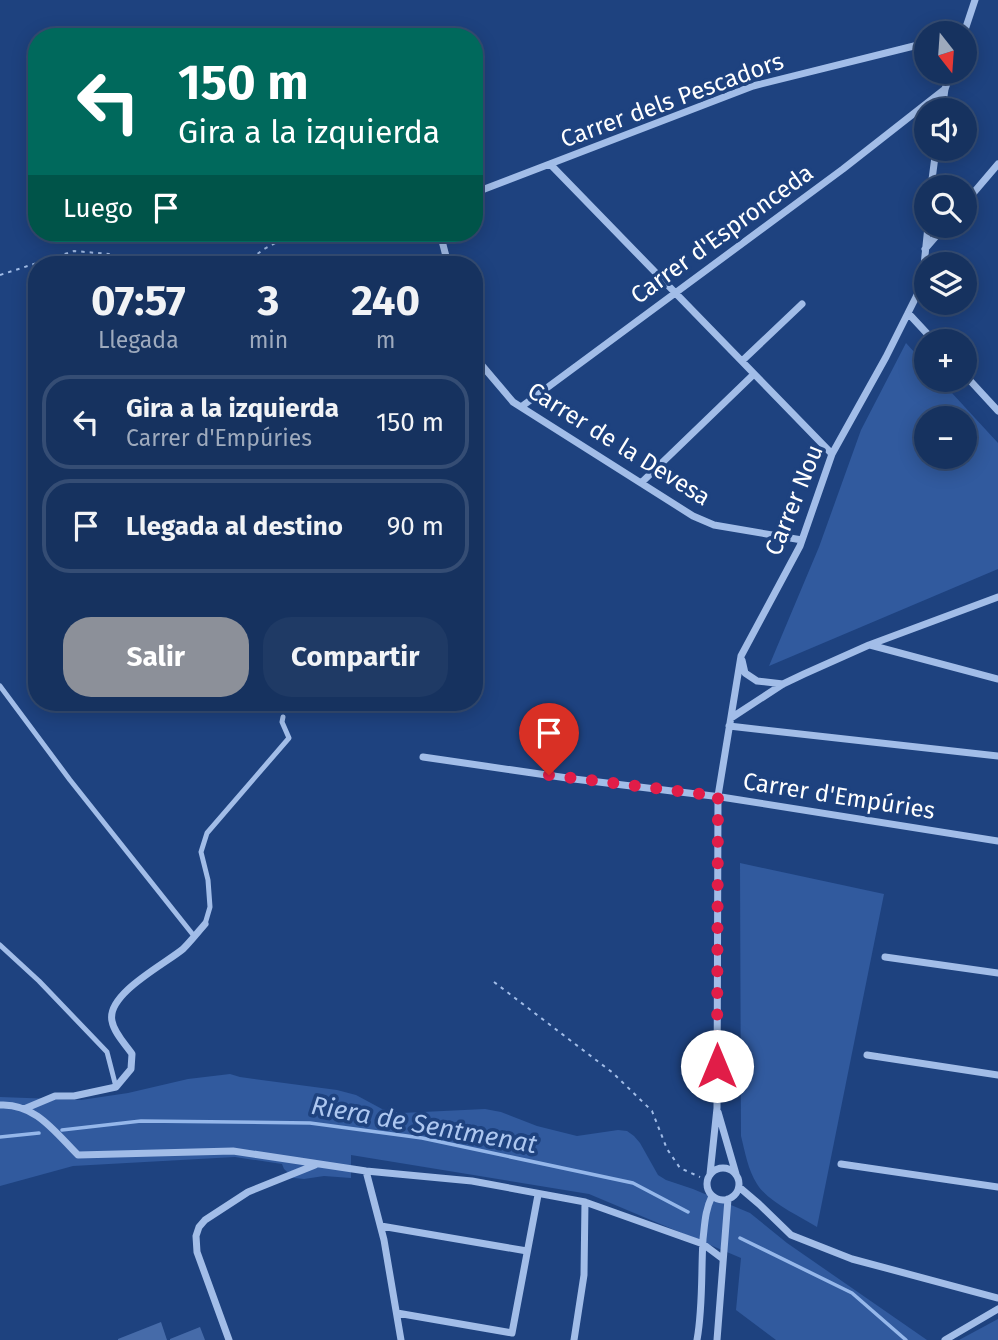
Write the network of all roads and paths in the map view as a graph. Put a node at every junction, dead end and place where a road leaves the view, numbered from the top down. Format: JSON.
{"nodes":[{"id":1,"x":975,"y":0,"type":"edge"},
{"id":2,"x":968,"y":21,"type":"edge"},
{"id":3,"x":914,"y":46,"type":"edge"},
{"id":4,"x":947,"y":84,"type":"edge"},
{"id":5,"x":945,"y":89,"type":"junction"},
{"id":6,"x":944,"y":98,"type":"edge"},
{"id":7,"x":550,"y":164,"type":"junction"},
{"id":8,"x":998,"y":164,"type":"edge"},
{"id":9,"x":977,"y":189,"type":"edge"},
{"id":10,"x":483,"y":190,"type":"edge"},
{"id":11,"x":926,"y":238,"type":"edge"},
{"id":12,"x":935,"y":238,"type":"edge"},
{"id":13,"x":278,"y":242,"type":"edge"},
{"id":14,"x":925,"y":249,"type":"junction"},
{"id":15,"x":59,"y":256,"type":"edge"},
{"id":16,"x":110,"y":256,"type":"edge"},
{"id":17,"x":255,"y":256,"type":"edge"},
{"id":18,"x":28,"y":266,"type":"edge"},
{"id":19,"x":0,"y":275,"type":"edge"},
{"id":20,"x":675,"y":292,"type":"junction"},
{"id":21,"x":802,"y":304,"type":"dead end"},
{"id":22,"x":908,"y":313,"type":"junction"},
{"id":23,"x":923,"y":329,"type":"edge"},
{"id":24,"x":742,"y":361,"type":"junction"},
{"id":25,"x":483,"y":367,"type":"edge"},
{"id":26,"x":754,"y":374,"type":"junction"},
{"id":27,"x":977,"y":388,"type":"edge"},
{"id":28,"x":521,"y":407,"type":"junction"},
{"id":29,"x":998,"y":411,"type":"edge"},
{"id":30,"x":832,"y":454,"type":"junction"},
{"id":31,"x":640,"y":483,"type":"junction"},
{"id":32,"x":802,"y":540,"type":"junction"},
{"id":33,"x":998,"y":597,"type":"edge"},
{"id":34,"x":869,"y":645,"type":"junction"},
{"id":35,"x":741,"y":656,"type":"junction"},
{"id":36,"x":998,"y":679,"type":"edge"},
{"id":37,"x":783,"y":684,"type":"junction"},
{"id":38,"x":0,"y":686,"type":"edge"},
{"id":39,"x":283,"y":718,"type":"dead end"},
{"id":40,"x":730,"y":722,"type":"junction"},
{"id":41,"x":998,"y":756,"type":"edge"},
{"id":42,"x":423,"y":757,"type":"dead end"},
{"id":43,"x":718,"y":796,"type":"junction"},
{"id":44,"x":998,"y":841,"type":"edge"},
{"id":45,"x":205,"y":924,"type":"joint"},
{"id":46,"x":194,"y":936,"type":"junction"},
{"id":47,"x":0,"y":945,"type":"edge"},
{"id":48,"x":885,"y":957,"type":"dead end"},
{"id":49,"x":998,"y":973,"type":"edge"},
{"id":50,"x":494,"y":982,"type":"dead end"},
{"id":51,"x":867,"y":1055,"type":"dead end"},
{"id":52,"x":998,"y":1075,"type":"edge"},
{"id":53,"x":116,"y":1087,"type":"junction"},
{"id":54,"x":0,"y":1105,"type":"edge"},
{"id":55,"x":717,"y":1108,"type":"junction"},
{"id":56,"x":24,"y":1109,"type":"junction"},
{"id":57,"x":317,"y":1164,"type":"junction"},
{"id":58,"x":841,"y":1164,"type":"dead end"},
{"id":59,"x":366,"y":1171,"type":"junction"},
{"id":60,"x":736,"y":1174,"type":"junction"},
{"id":61,"x":709,"y":1177,"type":"junction"},
{"id":62,"x":739,"y":1187,"type":"junction"},
{"id":63,"x":998,"y":1187,"type":"edge"},
{"id":64,"x":538,"y":1195,"type":"junction"},
{"id":65,"x":712,"y":1196,"type":"junction"},
{"id":66,"x":728,"y":1199,"type":"junction"},
{"id":67,"x":585,"y":1202,"type":"junction"},
{"id":68,"x":380,"y":1226,"type":"junction"},
{"id":69,"x":703,"y":1244,"type":"junction"},
{"id":70,"x":527,"y":1251,"type":"junction"},
{"id":71,"x":723,"y":1259,"type":"junction"},
{"id":72,"x":998,"y":1298,"type":"edge"},
{"id":73,"x":998,"y":1310,"type":"edge"},
{"id":74,"x":397,"y":1313,"type":"junction"},
{"id":75,"x":229,"y":1340,"type":"edge"},
{"id":76,"x":401,"y":1340,"type":"edge"},
{"id":77,"x":575,"y":1340,"type":"edge"},
{"id":78,"x":697,"y":1340,"type":"edge"},
{"id":79,"x":718,"y":1340,"type":"edge"},
{"id":80,"x":945,"y":1340,"type":"edge"}],
"edges":[{"from":1,"to":2,"type":"street"},
{"from":3,"to":7,"type":"street","name":"Carrer dels Pescadors"},
{"from":4,"to":5,"type":"street"},
{"from":5,"to":6,"type":"street"},
{"from":5,"to":20,"type":"street","name":"Carrer d'Espronceda"},
{"from":7,"to":10,"type":"street","name":"Carrer dels Pescadors"},
{"from":7,"to":20,"type":"street"},
{"from":8,"to":9,"type":"street"},
{"from":11,"to":14,"type":"street","name":"Carrer Nou"},
{"from":12,"to":14,"type":"street"},
{"from":13,"to":17,"type":"path"},
{"from":14,"to":22,"type":"street","name":"Carrer Nou"},
{"from":15,"to":16,"type":"path"},
{"from":18,"to":19,"type":"path"},
{"from":20,"to":24,"type":"street"},
{"from":20,"to":28,"type":"street","name":"Carrer d'Espronceda"},
{"from":21,"to":24,"type":"street"},
{"from":22,"to":23,"type":"street"},
{"from":22,"to":30,"type":"street","name":"Carrer Nou"},
{"from":24,"to":26,"type":"street"},
{"from":25,"to":28,"type":"street","name":"Carrer de la Devesa"},
{"from":26,"to":30,"type":"street"},
{"from":26,"to":31,"type":"street"},
{"from":27,"to":29,"type":"street"},
{"from":28,"to":31,"type":"street","name":"Carrer de la Devesa"},
{"from":30,"to":32,"type":"street","name":"Carrer Nou"},
{"from":31,"to":32,"type":"street","name":"Carrer de la Devesa"},
{"from":32,"to":35,"type":"street","name":"Carrer Nou"},
{"from":33,"to":34,"type":"street"},
{"from":34,"to":36,"type":"street"},
{"from":34,"to":37,"type":"street"},
{"from":35,"to":37,"type":"street"},
{"from":35,"to":40,"type":"street","name":"Carrer Nou"},
{"from":37,"to":40,"type":"street"},
{"from":38,"to":46,"type":"lane"},
{"from":39,"to":45,"type":"lane"},
{"from":40,"to":41,"type":"street"},
{"from":40,"to":43,"type":"street","name":"Carrer Nou"},
{"from":42,"to":43,"type":"street","name":"Carrer d'Empúries"},
{"from":43,"to":44,"type":"street","name":"Carrer d'Empúries"},
{"from":43,"to":55,"type":"street","name":"Carrer Nou"},
{"from":45,"to":46,"type":"street"},
{"from":46,"to":53,"type":"street"},
{"from":47,"to":53,"type":"lane"},
{"from":48,"to":49,"type":"street"},
{"from":50,"to":61,"type":"path"},
{"from":51,"to":52,"type":"street"},
{"from":53,"to":56,"type":"street"},
{"from":54,"to":56,"type":"street"},
{"from":55,"to":60,"type":"street"},
{"from":55,"to":61,"type":"street"},
{"from":56,"to":57,"type":"street"},
{"from":57,"to":59,"type":"street"},
{"from":57,"to":75,"type":"street"},
{"from":58,"to":63,"type":"street"},
{"from":59,"to":64,"type":"street"},
{"from":59,"to":68,"type":"street"},
{"from":60,"to":61,"type":"street"},
{"from":60,"to":62,"type":"street"},
{"from":61,"to":65,"type":"street"},
{"from":62,"to":66,"type":"street"},
{"from":62,"to":72,"type":"street"},
{"from":64,"to":67,"type":"street"},
{"from":64,"to":70,"type":"street"},
{"from":65,"to":66,"type":"street"},
{"from":65,"to":69,"type":"street"},
{"from":66,"to":71,"type":"street"},
{"from":67,"to":69,"type":"street"},
{"from":67,"to":77,"type":"street"},
{"from":68,"to":70,"type":"street"},
{"from":68,"to":74,"type":"street"},
{"from":69,"to":71,"type":"street"},
{"from":69,"to":78,"type":"street"},
{"from":70,"to":74,"type":"street"},
{"from":71,"to":79,"type":"street"},
{"from":73,"to":80,"type":"street"},
{"from":74,"to":76,"type":"street"}]}
